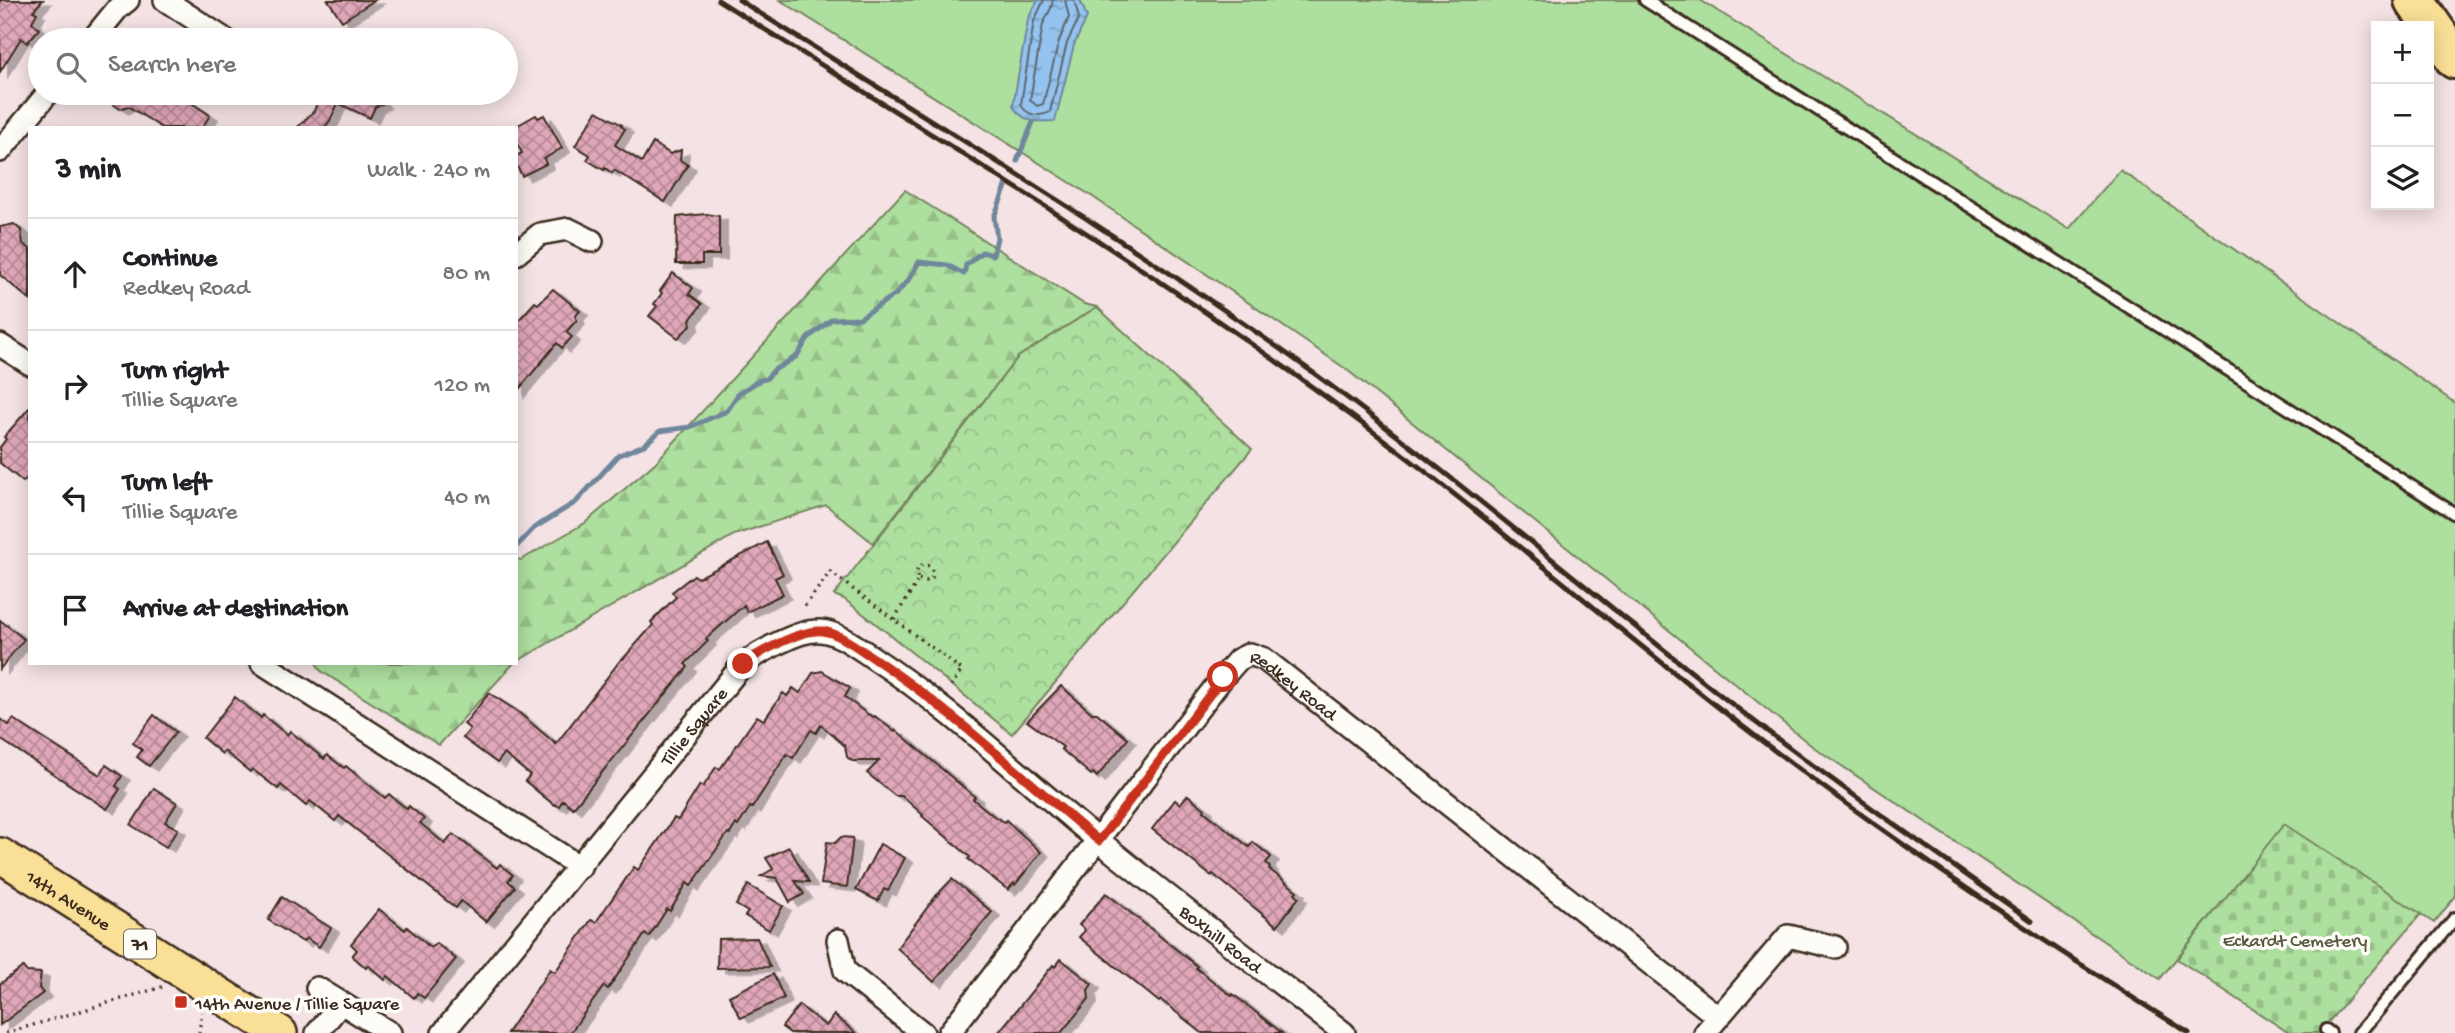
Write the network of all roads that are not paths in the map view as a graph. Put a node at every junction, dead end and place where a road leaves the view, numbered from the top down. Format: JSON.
{"nodes":[{"id":1,"x":128,"y":0,"type":"edge"},
{"id":2,"x":165,"y":0,"type":"edge"},
{"id":3,"x":1645,"y":0,"type":"edge"},
{"id":4,"x":2414,"y":0,"type":"edge"},
{"id":5,"x":102,"y":28,"type":"edge"},
{"id":6,"x":208,"y":28,"type":"edge"},
{"id":7,"x":2455,"y":59,"type":"edge"},
{"id":8,"x":37,"y":105,"type":"edge"},
{"id":9,"x":2,"y":144,"type":"edge"},
{"id":10,"x":592,"y":241,"type":"dead end"},
{"id":11,"x":518,"y":252,"type":"edge"},
{"id":12,"x":0,"y":345,"type":"edge"},
{"id":13,"x":28,"y":363,"type":"edge"},
{"id":14,"x":2455,"y":514,"type":"edge"},
{"id":15,"x":265,"y":665,"type":"edge"},
{"id":16,"x":1099,"y":841,"type":"junction"},
{"id":17,"x":0,"y":855,"type":"edge"},
{"id":18,"x":580,"y":867,"type":"junction"},
{"id":19,"x":2455,"y":918,"type":"edge"},
{"id":20,"x":838,"y":940,"type":"dead end"},
{"id":21,"x":1835,"y":947,"type":"dead end"},
{"id":22,"x":317,"y":988,"type":"dead end"},
{"id":23,"x":341,"y":1003,"type":"junction"},
{"id":24,"x":1712,"y":1025,"type":"edge"},
{"id":25,"x":280,"y":1033,"type":"edge"},
{"id":26,"x":317,"y":1033,"type":"edge"},
{"id":27,"x":390,"y":1033,"type":"edge"},
{"id":28,"x":443,"y":1033,"type":"edge"},
{"id":29,"x":923,"y":1033,"type":"edge"},
{"id":30,"x":949,"y":1033,"type":"edge"},
{"id":31,"x":1344,"y":1033,"type":"edge"},
{"id":32,"x":2359,"y":1033,"type":"edge"}],
"edges":[{"from":1,"to":5,"type":"street"},
{"from":2,"to":6,"type":"street"},
{"from":3,"to":14,"type":"lane"},
{"from":4,"to":7,"type":"highway"},
{"from":8,"to":9,"type":"street"},
{"from":10,"to":11,"type":"street"},
{"from":12,"to":13,"type":"street"},
{"from":15,"to":18,"type":"street"},
{"from":16,"to":18,"type":"street","name":"Tillie Square"},
{"from":16,"to":24,"type":"street","name":"Redkey Road"},
{"from":16,"to":30,"type":"street","name":"Redkey Road"},
{"from":16,"to":31,"type":"street","name":"Boxhill Road"},
{"from":17,"to":25,"type":"main road","name":"14th Avenue","number":"71"},
{"from":18,"to":28,"type":"street","name":"Tillie Square"},
{"from":19,"to":32,"type":"lane"},
{"from":20,"to":29,"type":"street"},
{"from":21,"to":24,"type":"street"},
{"from":22,"to":23,"type":"street"},
{"from":23,"to":26,"type":"street"},
{"from":23,"to":27,"type":"street"}]}
